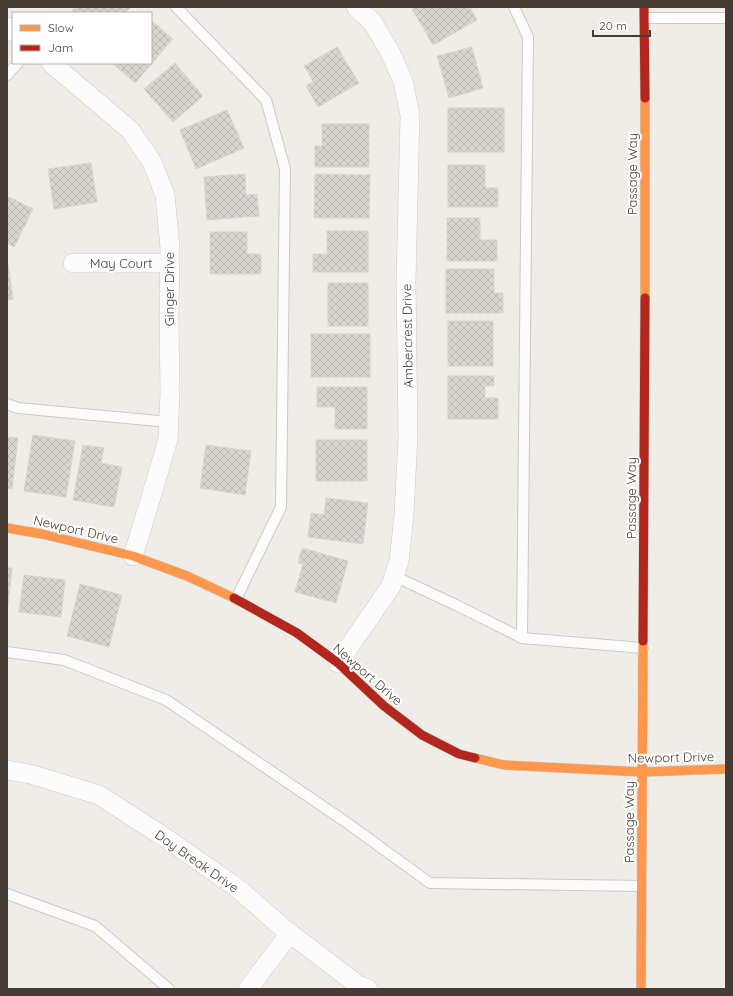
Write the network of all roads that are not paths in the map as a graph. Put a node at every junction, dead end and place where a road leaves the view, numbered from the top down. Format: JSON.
{"nodes":[{"id":1,"x":176,"y":7,"type":"edge"},
{"id":2,"x":356,"y":7,"type":"edge"},
{"id":3,"x":514,"y":7,"type":"edge"},
{"id":4,"x":644,"y":7,"type":"edge"},
{"id":5,"x":645,"y":18,"type":"junction"},
{"id":6,"x":726,"y":18,"type":"edge"},
{"id":7,"x":17,"y":64,"type":"edge"},
{"id":8,"x":52,"y":64,"type":"edge"},
{"id":9,"x":7,"y":75,"type":"edge"},
{"id":10,"x":72,"y":264,"type":"dead end"},
{"id":11,"x":170,"y":264,"type":"junction"},
{"id":12,"x":7,"y":404,"type":"edge"},
{"id":13,"x":169,"y":422,"type":"junction"},
{"id":14,"x":7,"y":528,"type":"edge"},
{"id":15,"x":133,"y":556,"type":"junction"},
{"id":16,"x":394,"y":576,"type":"junction"},
{"id":17,"x":236,"y":599,"type":"junction"},
{"id":18,"x":522,"y":638,"type":"junction"},
{"id":19,"x":643,"y":648,"type":"junction"},
{"id":20,"x":7,"y":652,"type":"edge"},
{"id":21,"x":338,"y":663,"type":"junction"},
{"id":22,"x":726,"y":769,"type":"edge"},
{"id":23,"x":7,"y":770,"type":"edge"},
{"id":24,"x":642,"y":772,"type":"junction"},
{"id":25,"x":641,"y":886,"type":"junction"},
{"id":26,"x":7,"y":894,"type":"edge"},
{"id":27,"x":290,"y":933,"type":"junction"},
{"id":28,"x":169,"y":989,"type":"edge"},
{"id":29,"x":248,"y":989,"type":"edge"},
{"id":30,"x":368,"y":989,"type":"edge"},
{"id":31,"x":641,"y":989,"type":"edge"}],
"edges":[{"from":1,"to":17,"type":"lane"},
{"from":2,"to":16,"type":"street","name":"Ambercrest Drive"},
{"from":3,"to":18,"type":"lane"},
{"from":4,"to":5,"type":"street","name":"Passage Way"},
{"from":5,"to":6,"type":"lane"},
{"from":5,"to":19,"type":"street","name":"Passage Way"},
{"from":7,"to":9,"type":"lane"},
{"from":8,"to":11,"type":"street","name":"Ginger Drive"},
{"from":10,"to":11,"type":"street","name":"May Court"},
{"from":11,"to":13,"type":"street","name":"Ginger Drive"},
{"from":12,"to":13,"type":"lane"},
{"from":13,"to":15,"type":"street","name":"Ginger Drive"},
{"from":14,"to":15,"type":"street","name":"Newport Drive"},
{"from":15,"to":17,"type":"street","name":"Newport Drive"},
{"from":16,"to":18,"type":"lane"},
{"from":16,"to":21,"type":"street","name":"Ambercrest Drive"},
{"from":17,"to":21,"type":"street","name":"Newport Drive"},
{"from":18,"to":19,"type":"lane"},
{"from":19,"to":24,"type":"street","name":"Passage Way"},
{"from":20,"to":25,"type":"lane"},
{"from":21,"to":24,"type":"street","name":"Newport Drive"},
{"from":22,"to":24,"type":"street","name":"Newport Drive"},
{"from":23,"to":27,"type":"street","name":"Day Break Drive"},
{"from":24,"to":25,"type":"street","name":"Passage Way"},
{"from":25,"to":31,"type":"street","name":"Passage Way"},
{"from":26,"to":28,"type":"lane"},
{"from":27,"to":29,"type":"street"},
{"from":27,"to":30,"type":"street","name":"Day Break Drive"}]}
